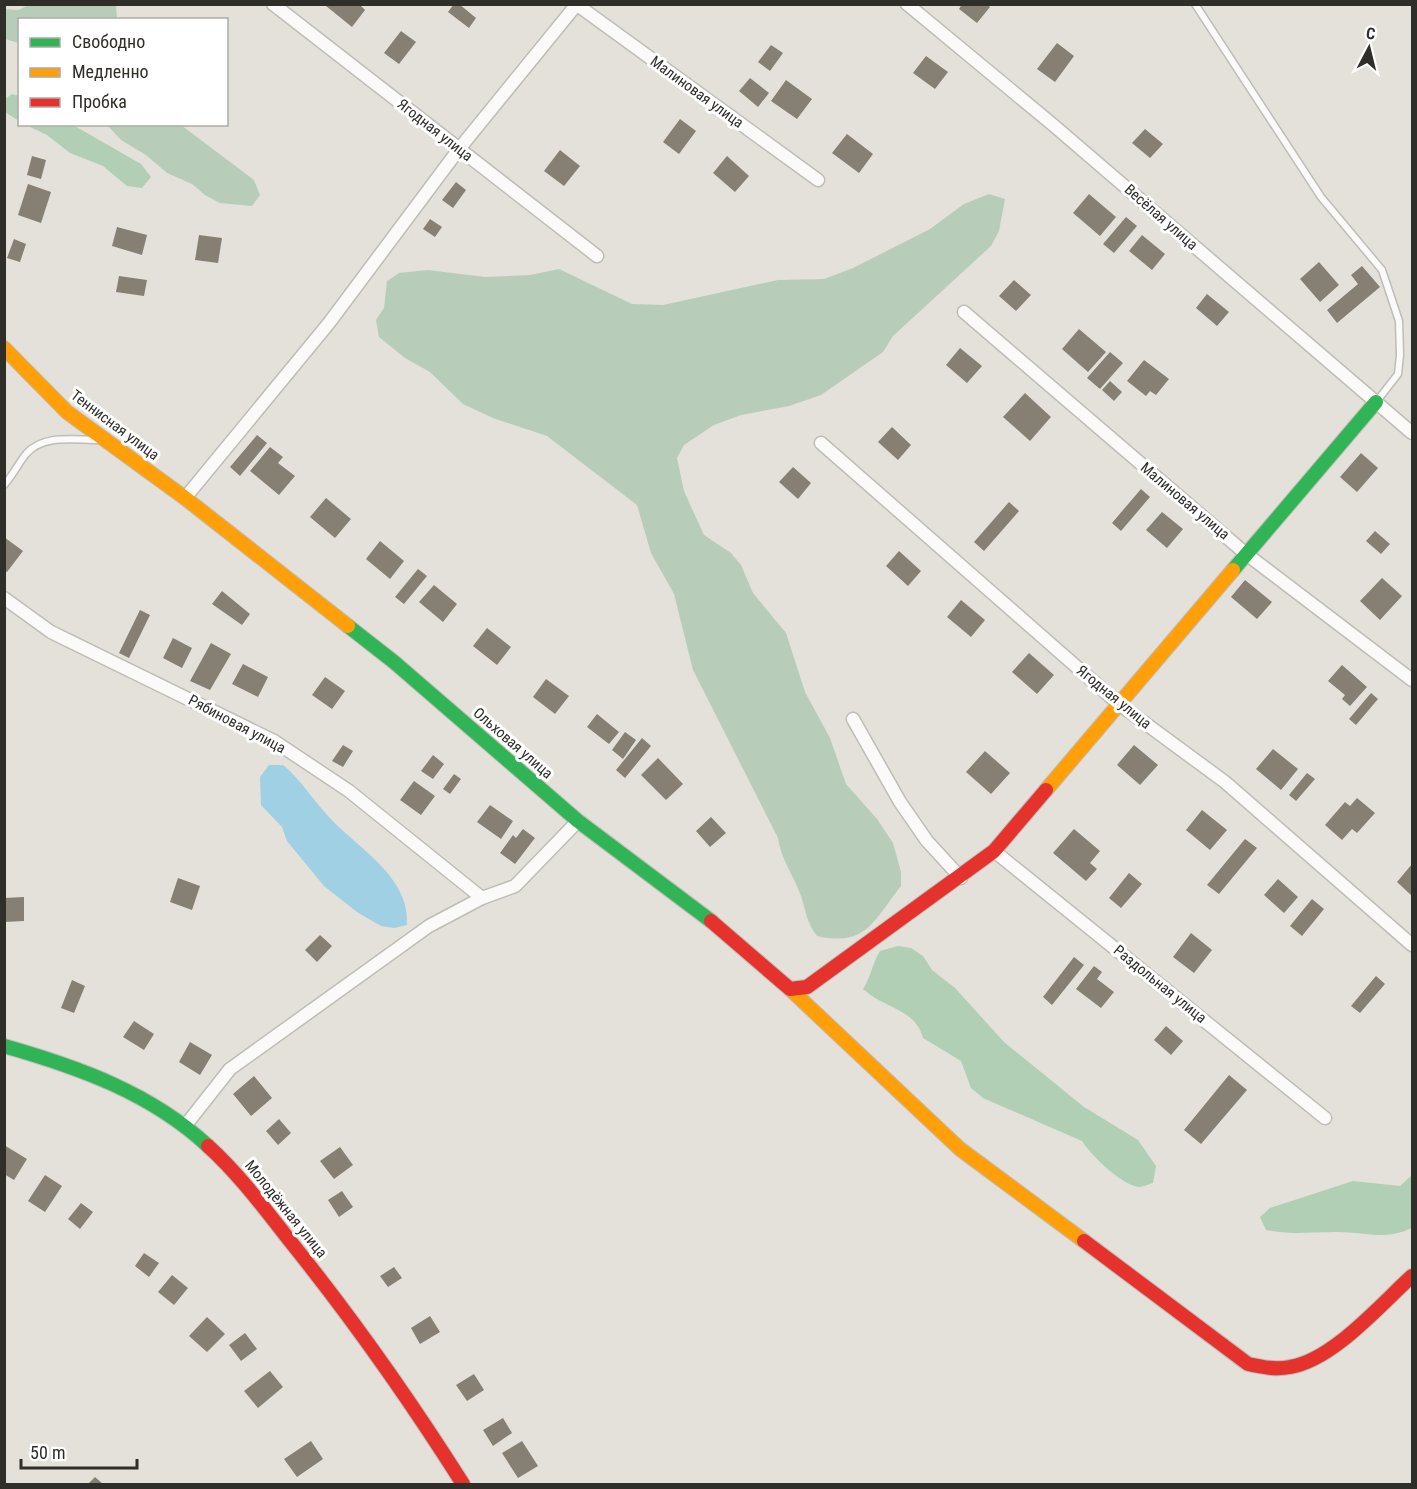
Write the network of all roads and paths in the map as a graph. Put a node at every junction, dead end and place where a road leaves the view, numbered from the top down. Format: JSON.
{"nodes":[{"id":1,"x":273,"y":4,"type":"edge"},
{"id":2,"x":907,"y":4,"type":"edge"},
{"id":3,"x":1195,"y":4,"type":"edge"},
{"id":4,"x":576,"y":5,"type":"edge"},
{"id":5,"x":459,"y":149,"type":"junction"},
{"id":6,"x":818,"y":180,"type":"dead end"},
{"id":7,"x":597,"y":256,"type":"dead end"},
{"id":8,"x":964,"y":312,"type":"dead end"},
{"id":9,"x":4,"y":348,"type":"edge"},
{"id":10,"x":1376,"y":402,"type":"junction"},
{"id":11,"x":1413,"y":433,"type":"edge"},
{"id":12,"x":104,"y":440,"type":"junction"},
{"id":13,"x":821,"y":443,"type":"dead end"},
{"id":14,"x":4,"y":485,"type":"edge"},
{"id":15,"x":185,"y":498,"type":"junction"},
{"id":16,"x":1245,"y":553,"type":"junction"},
{"id":17,"x":4,"y":598,"type":"edge"},
{"id":18,"x":1413,"y":680,"type":"edge"},
{"id":19,"x":1119,"y":704,"type":"junction"},
{"id":20,"x":853,"y":719,"type":"dead end"},
{"id":21,"x":578,"y":820,"type":"junction"},
{"id":22,"x":994,"y":851,"type":"junction"},
{"id":23,"x":961,"y":878,"type":"junction"},
{"id":24,"x":483,"y":898,"type":"junction"},
{"id":25,"x":1413,"y":945,"type":"edge"},
{"id":26,"x":790,"y":989,"type":"junction"},
{"id":27,"x":4,"y":1046,"type":"edge"},
{"id":28,"x":1325,"y":1118,"type":"dead end"},
{"id":29,"x":185,"y":1125,"type":"junction"},
{"id":30,"x":1413,"y":1275,"type":"edge"},
{"id":31,"x":463,"y":1485,"type":"edge"}],
"edges":[{"from":1,"to":5,"type":"street","name":"Ягодная улица"},
{"from":2,"to":10,"type":"street","name":"Весёлая улица"},
{"from":3,"to":10,"type":"lane"},
{"from":4,"to":5,"type":"street"},
{"from":4,"to":6,"type":"street","name":"Малиновая улица"},
{"from":5,"to":7,"type":"street","name":"Ягодная улица"},
{"from":5,"to":15,"type":"street"},
{"from":8,"to":16,"type":"street","name":"Малиновая улица"},
{"from":9,"to":12,"type":"street","name":"Теннисная улица"},
{"from":10,"to":11,"type":"street","name":"Весёлая улица"},
{"from":10,"to":16,"type":"street"},
{"from":12,"to":14,"type":"lane"},
{"from":12,"to":15,"type":"street","name":"Теннисная улица"},
{"from":13,"to":19,"type":"street","name":"Ягодная улица"},
{"from":15,"to":21,"type":"street","name":"Ольховая улица"},
{"from":16,"to":18,"type":"street","name":"Малиновая улица"},
{"from":16,"to":19,"type":"street"},
{"from":17,"to":24,"type":"street","name":"Рябиновая улица"},
{"from":19,"to":22,"type":"street"},
{"from":19,"to":25,"type":"street","name":"Ягодная улица"},
{"from":20,"to":23,"type":"street"},
{"from":21,"to":24,"type":"street"},
{"from":21,"to":26,"type":"street","name":"Ольховая улица"},
{"from":22,"to":23,"type":"street"},
{"from":22,"to":28,"type":"street","name":"Раздольная улица"},
{"from":23,"to":26,"type":"street"},
{"from":24,"to":29,"type":"street"},
{"from":26,"to":30,"type":"street","name":"Ольховая улица"},
{"from":27,"to":29,"type":"street","name":"Молодёжная улица"},
{"from":29,"to":31,"type":"street","name":"Молодёжная улица"}]}
